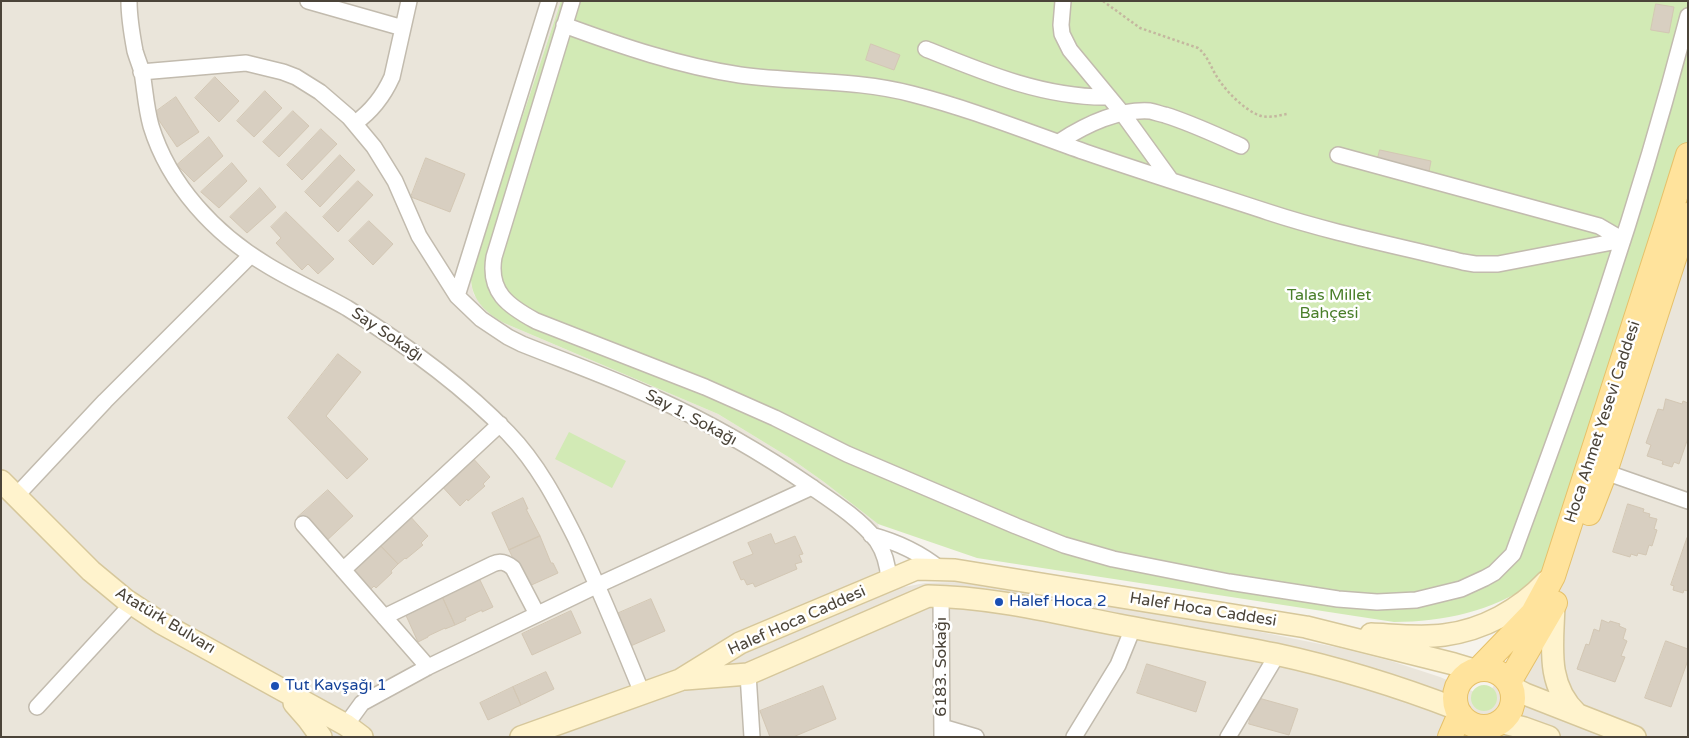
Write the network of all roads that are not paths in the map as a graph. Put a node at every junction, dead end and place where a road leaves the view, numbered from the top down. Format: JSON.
{"nodes":[{"id":1,"x":129,"y":1,"type":"edge"},
{"id":2,"x":308,"y":1,"type":"edge"},
{"id":3,"x":409,"y":1,"type":"edge"},
{"id":4,"x":549,"y":1,"type":"edge"},
{"id":5,"x":572,"y":1,"type":"edge"},
{"id":6,"x":1063,"y":1,"type":"edge"},
{"id":7,"x":1688,"y":16,"type":"edge"},
{"id":8,"x":564,"y":25,"type":"junction"},
{"id":9,"x":403,"y":28,"type":"junction"},
{"id":10,"x":926,"y":49,"type":"dead end"},
{"id":11,"x":142,"y":72,"type":"junction"},
{"id":12,"x":1108,"y":97,"type":"junction"},
{"id":13,"x":1123,"y":114,"type":"junction"},
{"id":14,"x":355,"y":123,"type":"junction"},
{"id":15,"x":1059,"y":142,"type":"junction"},
{"id":16,"x":1241,"y":146,"type":"dead end"},
{"id":17,"x":1338,"y":154,"type":"dead end"},
{"id":18,"x":1688,"y":155,"type":"edge"},
{"id":19,"x":1170,"y":180,"type":"junction"},
{"id":20,"x":1688,"y":215,"type":"edge"},
{"id":21,"x":1623,"y":240,"type":"junction"},
{"id":22,"x":1683,"y":245,"type":"edge"},
{"id":23,"x":251,"y":255,"type":"junction"},
{"id":24,"x":457,"y":296,"type":"junction"},
{"id":25,"x":500,"y":424,"type":"junction"},
{"id":26,"x":1605,"y":472,"type":"junction"},
{"id":27,"x":1,"y":480,"type":"edge"},
{"id":28,"x":812,"y":487,"type":"junction"},
{"id":29,"x":16,"y":496,"type":"junction"},
{"id":30,"x":1688,"y":501,"type":"edge"},
{"id":31,"x":304,"y":524,"type":"dead end"},
{"id":32,"x":871,"y":534,"type":"junction"},
{"id":33,"x":940,"y":569,"type":"junction"},
{"id":34,"x":343,"y":570,"type":"junction"},
{"id":35,"x":1553,"y":576,"type":"junction"},
{"id":36,"x":889,"y":580,"type":"junction"},
{"id":37,"x":598,"y":585,"type":"junction"},
{"id":38,"x":941,"y":596,"type":"junction"},
{"id":39,"x":132,"y":604,"type":"junction"},
{"id":40,"x":1554,"y":604,"type":"junction"},
{"id":41,"x":537,"y":614,"type":"junction"},
{"id":42,"x":384,"y":617,"type":"junction"},
{"id":43,"x":1133,"y":628,"type":"junction"},
{"id":44,"x":1336,"y":634,"type":"junction"},
{"id":45,"x":1277,"y":655,"type":"junction"},
{"id":46,"x":428,"y":667,"type":"junction"},
{"id":47,"x":1476,"y":669,"type":"junction"},
{"id":48,"x":748,"y":674,"type":"junction"},
{"id":49,"x":680,"y":680,"type":"junction"},
{"id":50,"x":1510,"y":684,"type":"junction"},
{"id":51,"x":275,"y":686,"type":"junction"},
{"id":52,"x":642,"y":693,"type":"junction"},
{"id":53,"x":37,"y":707,"type":"dead end"},
{"id":54,"x":1458,"y":711,"type":"junction"},
{"id":55,"x":1577,"y":715,"type":"junction"},
{"id":56,"x":1491,"y":729,"type":"edge"},
{"id":57,"x":354,"y":731,"type":"edge"},
{"id":58,"x":942,"y":732,"type":"edge"},
{"id":59,"x":321,"y":737,"type":"edge"},
{"id":60,"x":522,"y":737,"type":"edge"},
{"id":61,"x":752,"y":737,"type":"edge"},
{"id":62,"x":976,"y":737,"type":"edge"},
{"id":63,"x":1074,"y":737,"type":"edge"},
{"id":64,"x":1228,"y":737,"type":"edge"},
{"id":65,"x":1450,"y":737,"type":"edge"},
{"id":66,"x":1549,"y":737,"type":"edge"},
{"id":67,"x":1635,"y":737,"type":"edge"}],
"edges":[{"from":1,"to":11,"type":"street","name":"Say Sokağı"},
{"from":2,"to":9,"type":"street"},
{"from":3,"to":9,"type":"street"},
{"from":4,"to":24,"type":"street"},
{"from":5,"to":8,"type":"street"},
{"from":6,"to":12,"type":"street"},
{"from":7,"to":21,"type":"street"},
{"from":8,"to":15,"type":"street"},
{"from":8,"to":21,"type":"street"},
{"from":9,"to":14,"type":"street"},
{"from":10,"to":12,"type":"street"},
{"from":11,"to":14,"type":"street","name":"Say 1. Sokağı"},
{"from":11,"to":23,"type":"street","name":"Say Sokağı"},
{"from":12,"to":13,"type":"street"},
{"from":13,"to":15,"type":"street"},
{"from":13,"to":16,"type":"street"},
{"from":13,"to":19,"type":"street"},
{"from":14,"to":24,"type":"street","name":"Say 1. Sokağı"},
{"from":15,"to":19,"type":"street"},
{"from":17,"to":21,"type":"street"},
{"from":18,"to":35,"type":"main road","name":"Hoca Ahmet Yesevi Caddesi"},
{"from":19,"to":21,"type":"street"},
{"from":20,"to":22,"type":"main road","name":"Hoca Ahmet Yesevi Caddesi"},
{"from":22,"to":26,"type":"main road","name":"Hoca Ahmet Yesevi Caddesi"},
{"from":23,"to":25,"type":"street","name":"Say Sokağı"},
{"from":23,"to":29,"type":"street"},
{"from":24,"to":28,"type":"street","name":"Say 1. Sokağı"},
{"from":25,"to":34,"type":"street"},
{"from":25,"to":37,"type":"street","name":"Say Sokağı"},
{"from":26,"to":30,"type":"street"},
{"from":26,"to":40,"type":"main road","name":"Hoca Ahmet Yesevi Caddesi"},
{"from":27,"to":29,"type":"main road","name":"Atatürk Bulvarı"},
{"from":28,"to":32,"type":"street","name":"Say 1. Sokağı"},
{"from":28,"to":37,"type":"street"},
{"from":29,"to":39,"type":"main road","name":"Atatürk Bulvarı"},
{"from":31,"to":34,"type":"street"},
{"from":32,"to":33,"type":"street"},
{"from":32,"to":36,"type":"street","name":"Say 1. Sokağı"},
{"from":33,"to":36,"type":"main road","name":"Halef Hoca Caddesi"},
{"from":33,"to":44,"type":"main road","name":"Halef Hoca Caddesi"},
{"from":34,"to":42,"type":"street"},
{"from":35,"to":44,"type":"main road"},
{"from":35,"to":47,"type":"main road","name":"Hoca Ahmet Yesevi Caddesi"},
{"from":36,"to":49,"type":"main road","name":"Halef Hoca Caddesi"},
{"from":37,"to":41,"type":"street"},
{"from":37,"to":52,"type":"street","name":"Say Sokağı"},
{"from":38,"to":43,"type":"main road","name":"Halef Hoca Caddesi"},
{"from":38,"to":48,"type":"main road","name":"Halef Hoca Caddesi"},
{"from":38,"to":58,"type":"street","name":"6183. Sokağı"},
{"from":39,"to":51,"type":"main road","name":"Atatürk Bulvarı"},
{"from":39,"to":53,"type":"street"},
{"from":40,"to":50,"type":"main road","name":"Hoca Ahmet Yesevi Caddesi"},
{"from":40,"to":55,"type":"main road"},
{"from":41,"to":42,"type":"street"},
{"from":41,"to":46,"type":"street"},
{"from":42,"to":46,"type":"street"},
{"from":43,"to":45,"type":"main road","name":"Halef Hoca Caddesi"},
{"from":43,"to":63,"type":"street"},
{"from":44,"to":47,"type":"main road","name":"Halef Hoca Caddesi"},
{"from":45,"to":54,"type":"main road","name":"Halef Hoca Caddesi"},
{"from":45,"to":64,"type":"street"},
{"from":46,"to":57,"type":"street"},
{"from":47,"to":50,"type":"main road"},
{"from":47,"to":54,"type":"main road"},
{"from":48,"to":49,"type":"main road","name":"Halef Hoca Caddesi"},
{"from":48,"to":61,"type":"street"},
{"from":49,"to":52,"type":"main road"},
{"from":50,"to":55,"type":"main road"},
{"from":50,"to":56,"type":"main road"},
{"from":51,"to":57,"type":"main road"},
{"from":51,"to":59,"type":"main road"},
{"from":52,"to":60,"type":"main road"},
{"from":54,"to":56,"type":"main road"},
{"from":54,"to":65,"type":"main road"},
{"from":55,"to":67,"type":"main road"},
{"from":56,"to":66,"type":"main road"},
{"from":58,"to":62,"type":"street"}]}
